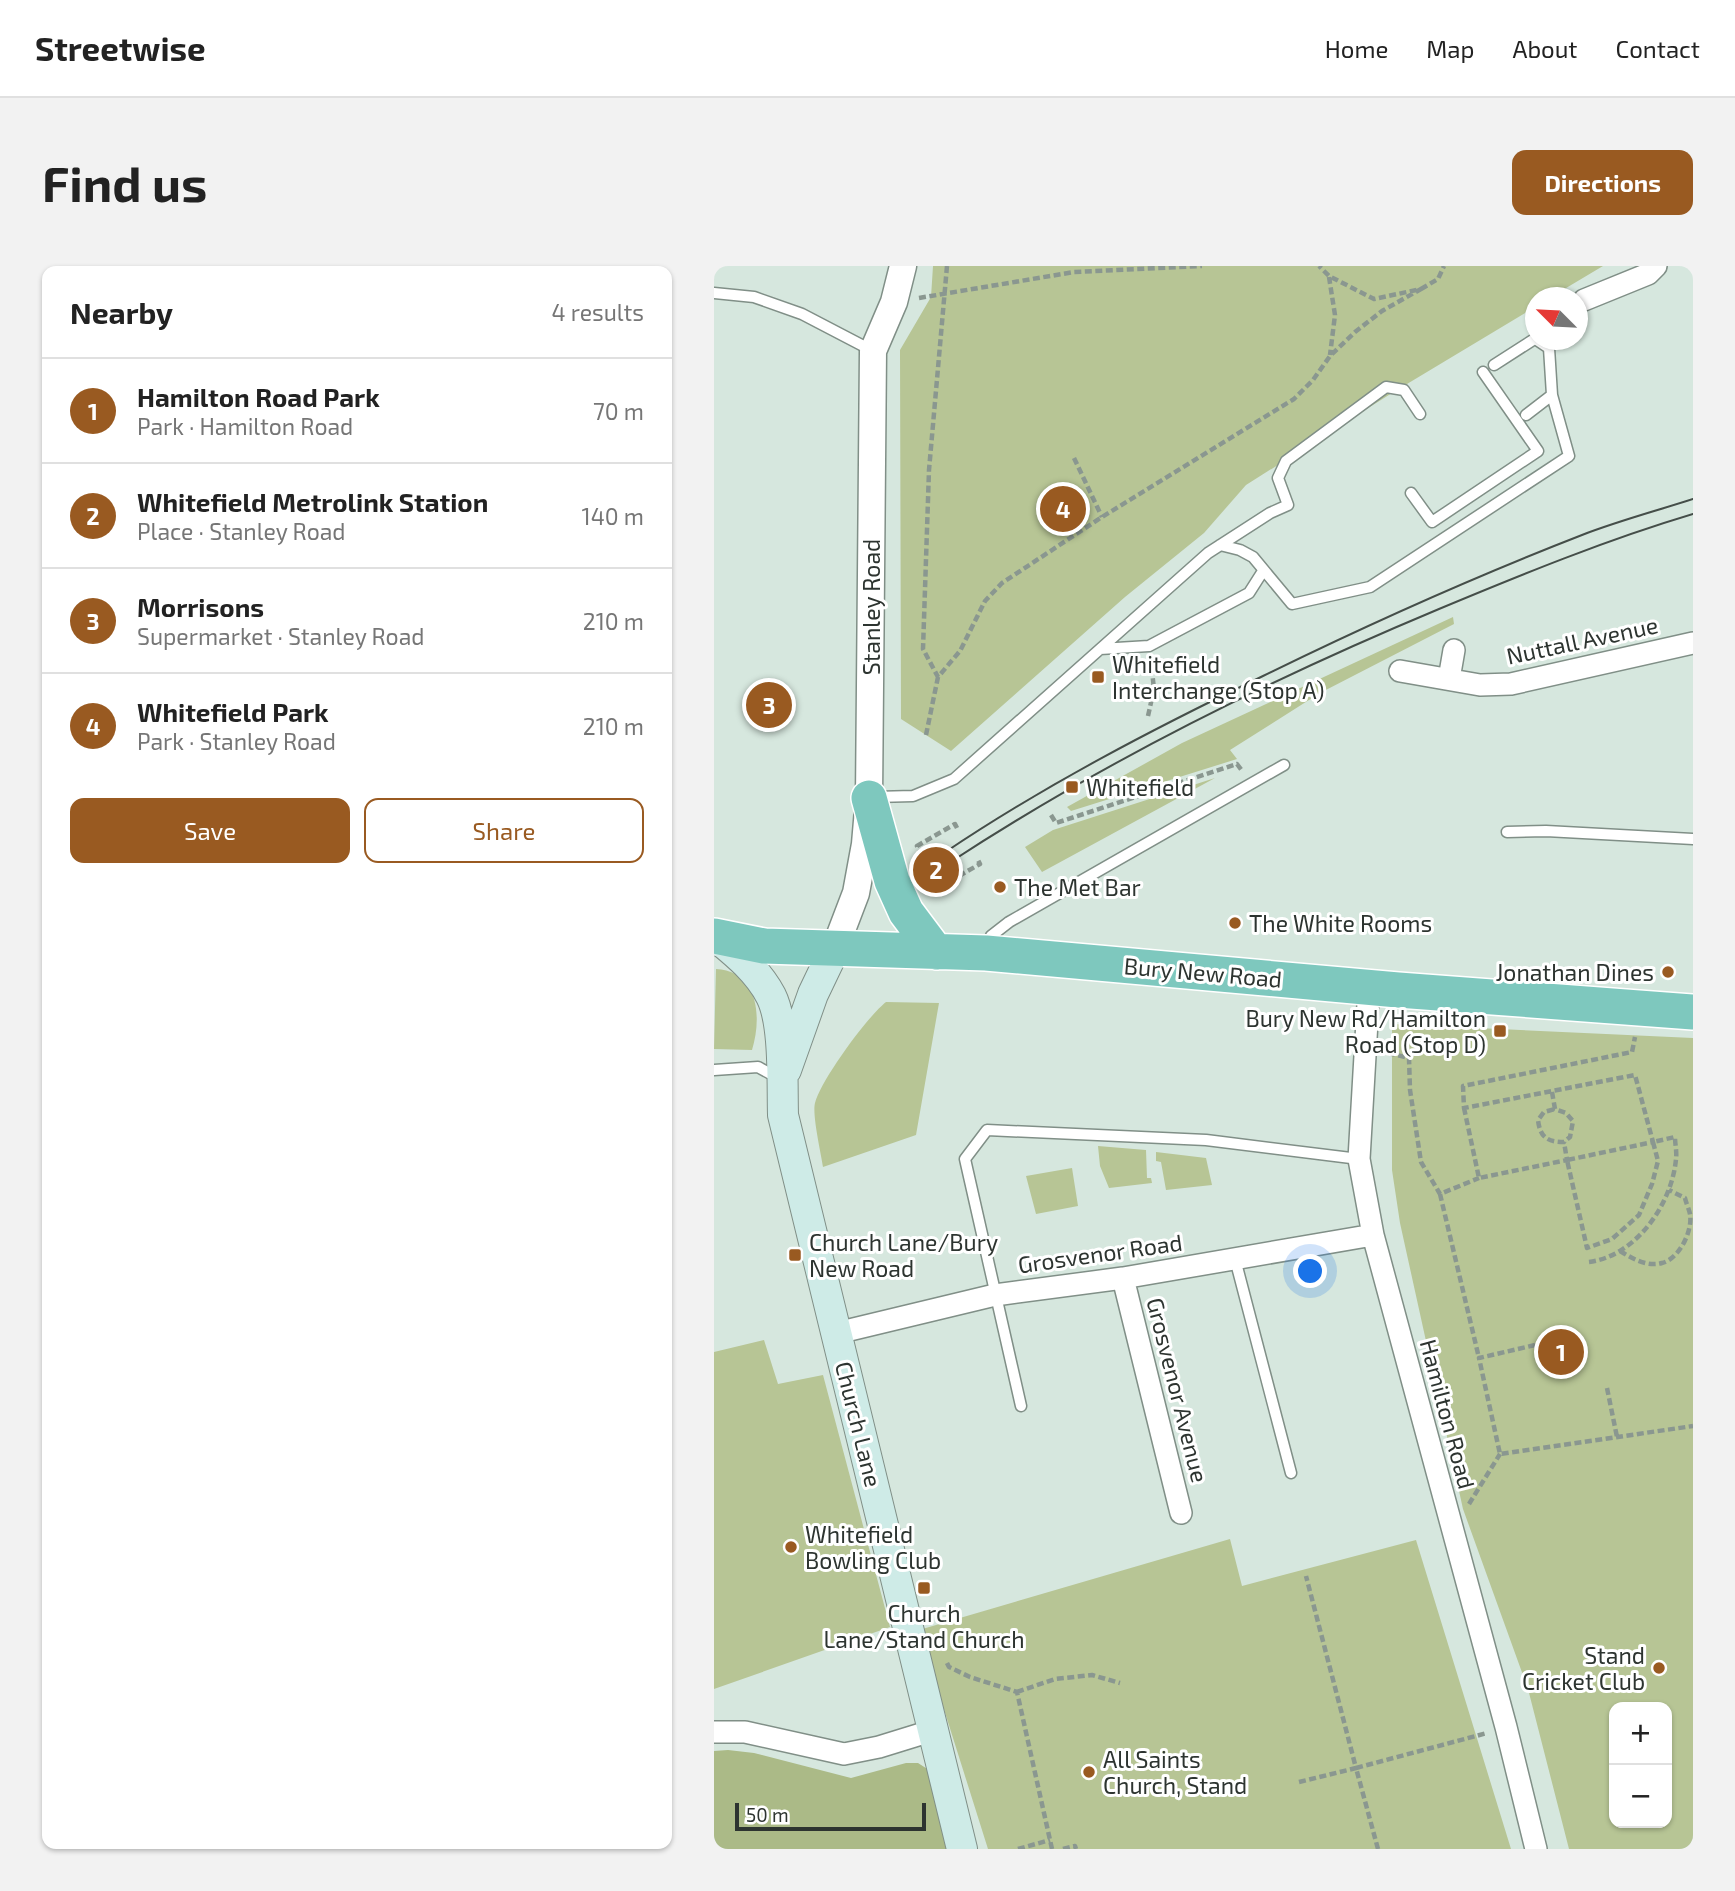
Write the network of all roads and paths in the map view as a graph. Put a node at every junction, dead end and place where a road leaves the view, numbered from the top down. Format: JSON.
{"nodes":[{"id":1,"x":903,"y":266,"type":"edge"},
{"id":2,"x":947,"y":266,"type":"edge"},
{"id":3,"x":1202,"y":266,"type":"edge"},
{"id":4,"x":1319,"y":266,"type":"edge"},
{"id":5,"x":1444,"y":266,"type":"edge"},
{"id":6,"x":1656,"y":266,"type":"edge"},
{"id":7,"x":1073,"y":269,"type":"edge"},
{"id":8,"x":1329,"y":276,"type":"junction"},
{"id":9,"x":1421,"y":289,"type":"junction"},
{"id":10,"x":714,"y":293,"type":"edge"},
{"id":11,"x":945,"y":296,"type":"junction"},
{"id":12,"x":1588,"y":298,"type":"edge"},
{"id":13,"x":894,"y":302,"type":"junction"},
{"id":14,"x":1525,"y":346,"type":"edge"},
{"id":15,"x":1549,"y":350,"type":"edge"},
{"id":16,"x":873,"y":352,"type":"junction"},
{"id":17,"x":1330,"y":356,"type":"junction"},
{"id":18,"x":1494,"y":365,"type":"dead end"},
{"id":19,"x":1483,"y":372,"type":"dead end"},
{"id":20,"x":1552,"y":395,"type":"junction"},
{"id":21,"x":1420,"y":414,"type":"dead end"},
{"id":22,"x":1526,"y":415,"type":"dead end"},
{"id":23,"x":1074,"y":458,"type":"dead end"},
{"id":24,"x":1411,"y":493,"type":"dead end"},
{"id":25,"x":1102,"y":517,"type":"junction"},
{"id":26,"x":1220,"y":545,"type":"junction"},
{"id":27,"x":1263,"y":571,"type":"junction"},
{"id":28,"x":1693,"y":643,"type":"edge"},
{"id":29,"x":1149,"y":646,"type":"junction"},
{"id":30,"x":1100,"y":649,"type":"junction"},
{"id":31,"x":1454,"y":650,"type":"dead end"},
{"id":32,"x":1400,"y":671,"type":"dead end"},
{"id":33,"x":938,"y":677,"type":"junction"},
{"id":34,"x":1449,"y":679,"type":"junction"},
{"id":35,"x":1148,"y":716,"type":"dead end"},
{"id":36,"x":926,"y":735,"type":"dead end"},
{"id":37,"x":1284,"y":765,"type":"dead end"},
{"id":38,"x":1251,"y":785,"type":"junction"},
{"id":39,"x":869,"y":798,"type":"junction"},
{"id":40,"x":1051,"y":815,"type":"dead end"},
{"id":41,"x":957,"y":828,"type":"dead end"},
{"id":42,"x":1507,"y":832,"type":"dead end"},
{"id":43,"x":1693,"y":839,"type":"edge"},
{"id":44,"x":978,"y":860,"type":"dead end"},
{"id":45,"x":714,"y":936,"type":"edge"},
{"id":46,"x":835,"y":948,"type":"junction"},
{"id":47,"x":936,"y":951,"type":"junction"},
{"id":48,"x":986,"y":953,"type":"junction"},
{"id":49,"x":1369,"y":987,"type":"junction"},
{"id":50,"x":1640,"y":1007,"type":"junction"},
{"id":51,"x":1693,"y":1012,"type":"edge"},
{"id":52,"x":1367,"y":1049,"type":"junction"},
{"id":53,"x":714,"y":1070,"type":"edge"},
{"id":54,"x":782,"y":1080,"type":"junction"},
{"id":55,"x":1552,"y":1092,"type":"junction"},
{"id":56,"x":1464,"y":1108,"type":"junction"},
{"id":57,"x":1555,"y":1109,"type":"junction"},
{"id":58,"x":1564,"y":1142,"type":"junction"},
{"id":59,"x":1653,"y":1142,"type":"junction"},
{"id":60,"x":1359,"y":1159,"type":"junction"},
{"id":61,"x":1566,"y":1160,"type":"junction"},
{"id":62,"x":1479,"y":1178,"type":"junction"},
{"id":63,"x":1669,"y":1190,"type":"junction"},
{"id":64,"x":1440,"y":1194,"type":"junction"},
{"id":65,"x":1373,"y":1235,"type":"junction"},
{"id":66,"x":1620,"y":1251,"type":"junction"},
{"id":67,"x":1236,"y":1259,"type":"junction"},
{"id":68,"x":1589,"y":1262,"type":"dead end"},
{"id":69,"x":1124,"y":1278,"type":"junction"},
{"id":70,"x":995,"y":1295,"type":"junction"},
{"id":71,"x":836,"y":1333,"type":"junction"},
{"id":72,"x":1535,"y":1345,"type":"dead end"},
{"id":73,"x":1479,"y":1358,"type":"junction"},
{"id":74,"x":1607,"y":1388,"type":"dead end"},
{"id":75,"x":1021,"y":1406,"type":"dead end"},
{"id":76,"x":1693,"y":1426,"type":"edge"},
{"id":77,"x":1617,"y":1437,"type":"junction"},
{"id":78,"x":1500,"y":1454,"type":"junction"},
{"id":79,"x":1291,"y":1473,"type":"dead end"},
{"id":80,"x":1181,"y":1513,"type":"dead end"},
{"id":81,"x":1453,"y":1532,"type":"junction"},
{"id":82,"x":1306,"y":1576,"type":"dead end"},
{"id":83,"x":914,"y":1648,"type":"junction"},
{"id":84,"x":1120,"y":1683,"type":"dead end"},
{"id":85,"x":1017,"y":1692,"type":"junction"},
{"id":86,"x":934,"y":1730,"type":"junction"},
{"id":87,"x":714,"y":1732,"type":"edge"},
{"id":88,"x":1467,"y":1739,"type":"dead end"},
{"id":89,"x":1356,"y":1768,"type":"junction"},
{"id":90,"x":1298,"y":1782,"type":"dead end"},
{"id":91,"x":1050,"y":1840,"type":"junction"},
{"id":92,"x":962,"y":1849,"type":"edge"},
{"id":93,"x":1018,"y":1849,"type":"edge"},
{"id":94,"x":1052,"y":1849,"type":"edge"},
{"id":95,"x":1063,"y":1849,"type":"edge"},
{"id":96,"x":1076,"y":1849,"type":"edge"},
{"id":97,"x":1378,"y":1849,"type":"edge"},
{"id":98,"x":1536,"y":1849,"type":"edge"}],
"edges":[{"from":1,"to":13,"type":"street","name":"Stanley Road"},
{"from":2,"to":11,"type":"path"},
{"from":3,"to":7,"type":"path"},
{"from":4,"to":8,"type":"path"},
{"from":5,"to":9,"type":"path"},
{"from":6,"to":12,"type":"street"},
{"from":7,"to":11,"type":"path"},
{"from":8,"to":9,"type":"path"},
{"from":8,"to":17,"type":"path"},
{"from":9,"to":17,"type":"path"},
{"from":10,"to":16,"type":"lane"},
{"from":11,"to":13,"type":"path"},
{"from":11,"to":33,"type":"path"},
{"from":13,"to":16,"type":"street","name":"Stanley Road"},
{"from":14,"to":18,"type":"lane"},
{"from":15,"to":20,"type":"lane"},
{"from":16,"to":39,"type":"street","name":"Stanley Road"},
{"from":17,"to":25,"type":"path"},
{"from":19,"to":24,"type":"lane"},
{"from":20,"to":22,"type":"lane"},
{"from":20,"to":27,"type":"lane"},
{"from":21,"to":26,"type":"lane"},
{"from":23,"to":25,"type":"path"},
{"from":25,"to":33,"type":"path"},
{"from":26,"to":27,"type":"lane"},
{"from":26,"to":30,"type":"lane"},
{"from":27,"to":29,"type":"lane"},
{"from":28,"to":34,"type":"street","name":"Nuttall Avenue"},
{"from":29,"to":30,"type":"lane"},
{"from":29,"to":35,"type":"path"},
{"from":30,"to":39,"type":"lane"},
{"from":31,"to":34,"type":"street"},
{"from":32,"to":34,"type":"street","name":"Nuttall Avenue"},
{"from":33,"to":36,"type":"path"},
{"from":37,"to":38,"type":"lane"},
{"from":38,"to":40,"type":"path"},
{"from":38,"to":48,"type":"lane"},
{"from":39,"to":46,"type":"street","name":"Stanley Road"},
{"from":39,"to":47,"type":"highway"},
{"from":41,"to":44,"type":"path"},
{"from":42,"to":43,"type":"lane"},
{"from":45,"to":46,"type":"highway","name":"Bury New Road"},
{"from":45,"to":54,"type":"main road","name":"Church Lane"},
{"from":46,"to":47,"type":"highway","name":"Bury New Road"},
{"from":46,"to":54,"type":"main road","name":"Church Lane"},
{"from":47,"to":48,"type":"highway","name":"Bury New Road"},
{"from":48,"to":49,"type":"highway","name":"Bury New Road"},
{"from":49,"to":50,"type":"highway","name":"Bury New Road"},
{"from":49,"to":52,"type":"street","name":"Hamilton Road"},
{"from":50,"to":51,"type":"highway","name":"Bury New Road"},
{"from":50,"to":56,"type":"path"},
{"from":52,"to":60,"type":"street","name":"Hamilton Road"},
{"from":52,"to":64,"type":"path"},
{"from":53,"to":54,"type":"lane"},
{"from":54,"to":71,"type":"main road","name":"Church Lane"},
{"from":55,"to":56,"type":"path"},
{"from":55,"to":57,"type":"path"},
{"from":55,"to":59,"type":"path"},
{"from":56,"to":62,"type":"path"},
{"from":57,"to":58,"type":"path"},
{"from":57,"to":58,"type":"path"},
{"from":58,"to":61,"type":"path"},
{"from":59,"to":61,"type":"path"},
{"from":59,"to":61,"type":"path"},
{"from":59,"to":63,"type":"path"},
{"from":60,"to":65,"type":"street","name":"Hamilton Road"},
{"from":60,"to":70,"type":"lane"},
{"from":61,"to":62,"type":"path"},
{"from":62,"to":64,"type":"path"},
{"from":63,"to":66,"type":"path"},
{"from":63,"to":66,"type":"path"},
{"from":64,"to":73,"type":"path"},
{"from":65,"to":67,"type":"street","name":"Grosvenor Road"},
{"from":65,"to":81,"type":"street","name":"Hamilton Road"},
{"from":66,"to":68,"type":"path"},
{"from":67,"to":69,"type":"street","name":"Grosvenor Road"},
{"from":67,"to":79,"type":"lane"},
{"from":69,"to":70,"type":"street","name":"Grosvenor Road"},
{"from":69,"to":80,"type":"street","name":"Grosvenor Avenue"},
{"from":70,"to":71,"type":"street","name":"Grosvenor Road"},
{"from":70,"to":75,"type":"lane"},
{"from":71,"to":83,"type":"main road","name":"Church Lane"},
{"from":72,"to":73,"type":"path"},
{"from":73,"to":78,"type":"path"},
{"from":74,"to":77,"type":"path"},
{"from":76,"to":77,"type":"path"},
{"from":77,"to":78,"type":"path"},
{"from":78,"to":81,"type":"path"},
{"from":81,"to":98,"type":"street","name":"Hamilton Road"},
{"from":82,"to":89,"type":"path"},
{"from":83,"to":85,"type":"path"},
{"from":83,"to":86,"type":"main road","name":"Church Lane"},
{"from":84,"to":85,"type":"path"},
{"from":85,"to":91,"type":"path"},
{"from":86,"to":87,"type":"street"},
{"from":86,"to":92,"type":"main road","name":"Church Lane"},
{"from":88,"to":89,"type":"path"},
{"from":89,"to":90,"type":"path"},
{"from":89,"to":97,"type":"path"},
{"from":91,"to":93,"type":"path"},
{"from":91,"to":94,"type":"path"},
{"from":95,"to":96,"type":"path"}]}
